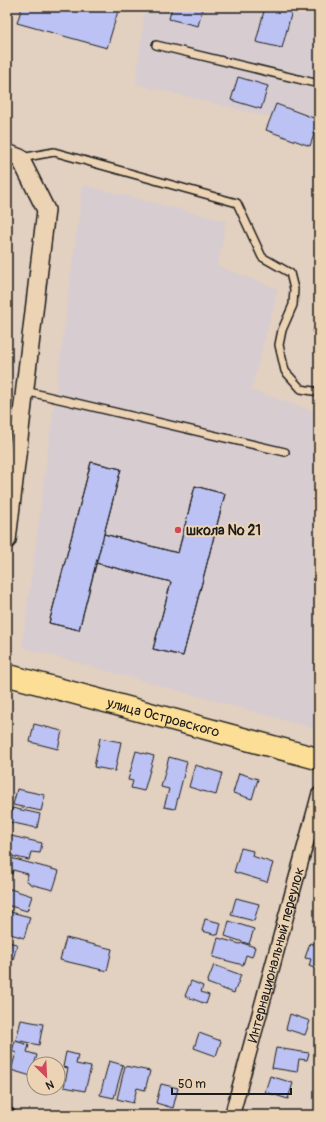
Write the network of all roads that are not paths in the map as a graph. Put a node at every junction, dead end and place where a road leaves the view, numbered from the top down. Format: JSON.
{"nodes":[{"id":1,"x":156,"y":45,"type":"dead end"},
{"id":2,"x":319,"y":84,"type":"edge"},
{"id":3,"x":14,"y":156,"type":"edge"},
{"id":4,"x":24,"y":391,"type":"junction"},
{"id":5,"x":319,"y":392,"type":"edge"},
{"id":6,"x":12,"y":447,"type":"edge"},
{"id":7,"x":285,"y":452,"type":"dead end"},
{"id":8,"x":7,"y":540,"type":"edge"},
{"id":9,"x":7,"y":675,"type":"edge"},
{"id":10,"x":319,"y":759,"type":"edge"},
{"id":11,"x":319,"y":795,"type":"edge"},
{"id":12,"x":232,"y":1115,"type":"edge"}],
"edges":[{"from":1,"to":2,"type":"lane"},
{"from":3,"to":4,"type":"street"},
{"from":3,"to":5,"type":"lane"},
{"from":4,"to":6,"type":"street"},
{"from":4,"to":7,"type":"lane"},
{"from":6,"to":8,"type":"street"},
{"from":9,"to":10,"type":"main road","name":"улица Островского"},
{"from":11,"to":12,"type":"street","name":"Интернациональный переулок"}]}
